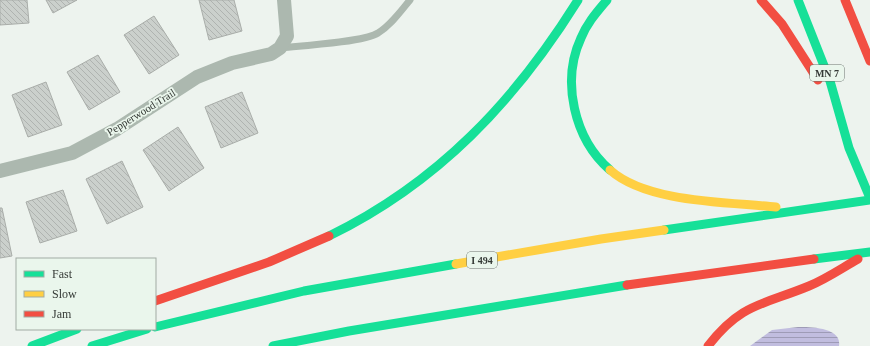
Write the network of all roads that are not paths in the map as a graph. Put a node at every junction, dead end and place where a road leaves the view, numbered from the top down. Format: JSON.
{"nodes":[{"id":1,"x":284,"y":0,"type":"edge"},
{"id":2,"x":410,"y":0,"type":"edge"},
{"id":3,"x":578,"y":0,"type":"edge"},
{"id":4,"x":607,"y":0,"type":"edge"},
{"id":5,"x":761,"y":0,"type":"edge"},
{"id":6,"x":798,"y":0,"type":"edge"},
{"id":7,"x":845,"y":0,"type":"edge"},
{"id":8,"x":280,"y":48,"type":"junction"},
{"id":9,"x":870,"y":61,"type":"edge"},
{"id":10,"x":849,"y":148,"type":"junction"},
{"id":11,"x":0,"y":171,"type":"edge"},
{"id":12,"x":870,"y":199,"type":"edge"},
{"id":13,"x":811,"y":210,"type":"junction"},
{"id":14,"x":870,"y":252,"type":"edge"},
{"id":15,"x":156,"y":301,"type":"edge"},
{"id":16,"x":156,"y":327,"type":"edge"},
{"id":17,"x":74,"y":330,"type":"edge"},
{"id":18,"x":144,"y":330,"type":"edge"},
{"id":19,"x":32,"y":346,"type":"edge"},
{"id":20,"x":92,"y":346,"type":"edge"},
{"id":21,"x":273,"y":346,"type":"edge"},
{"id":22,"x":708,"y":346,"type":"edge"}],
"edges":[{"from":1,"to":8,"type":"street"},
{"from":2,"to":8,"type":"lane"},
{"from":3,"to":15,"type":"highway"},
{"from":4,"to":13,"type":"highway"},
{"from":5,"to":10,"type":"highway"},
{"from":6,"to":10,"type":"highway","number":"MN 7"},
{"from":7,"to":9,"type":"highway"},
{"from":8,"to":11,"type":"street","name":"Pepperwood Trail"},
{"from":10,"to":12,"type":"highway","number":"MN 7"},
{"from":12,"to":13,"type":"highway","number":"I 494"},
{"from":13,"to":16,"type":"highway","number":"I 494"},
{"from":14,"to":21,"type":"highway"},
{"from":14,"to":22,"type":"highway"},
{"from":17,"to":19,"type":"highway"},
{"from":18,"to":20,"type":"highway"}]}
